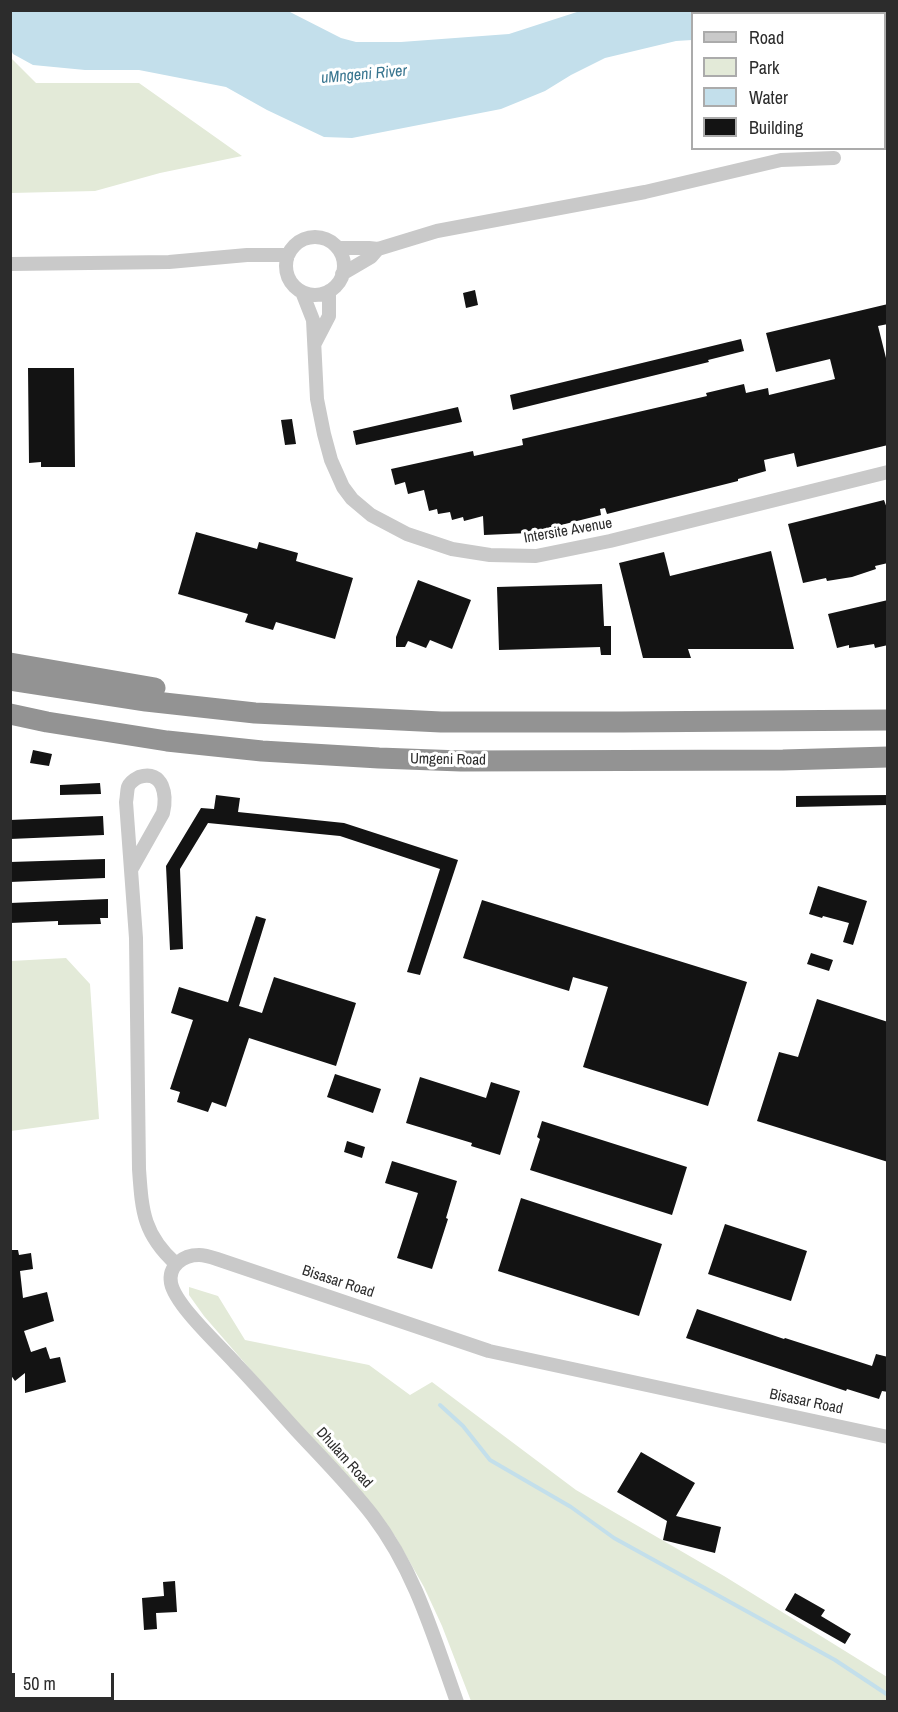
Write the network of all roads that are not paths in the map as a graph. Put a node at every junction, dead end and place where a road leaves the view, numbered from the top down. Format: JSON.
{"nodes":[{"id":1,"x":834,"y":158,"type":"dead end"},
{"id":2,"x":338,"y":248,"type":"junction"},
{"id":3,"x":378,"y":249,"type":"junction"},
{"id":4,"x":288,"y":255,"type":"junction"},
{"id":5,"x":10,"y":264,"type":"edge"},
{"id":6,"x":342,"y":274,"type":"junction"},
{"id":7,"x":302,"y":291,"type":"junction"},
{"id":8,"x":329,"y":291,"type":"junction"},
{"id":9,"x":315,"y":343,"type":"junction"},
{"id":10,"x":888,"y":472,"type":"edge"},
{"id":11,"x":10,"y":663,"type":"edge"},
{"id":12,"x":10,"y":680,"type":"edge"},
{"id":13,"x":10,"y":714,"type":"edge"},
{"id":14,"x":285,"y":714,"type":"junction"},
{"id":15,"x":888,"y":720,"type":"edge"},
{"id":16,"x":888,"y":757,"type":"edge"},
{"id":17,"x":132,"y":868,"type":"junction"},
{"id":18,"x":176,"y":1264,"type":"junction"},
{"id":19,"x":888,"y":1437,"type":"edge"},
{"id":20,"x":457,"y":1701,"type":"edge"}],
"edges":[{"from":1,"to":3,"type":"street"},
{"from":2,"to":3,"type":"street"},
{"from":2,"to":4,"type":"street"},
{"from":2,"to":6,"type":"street"},
{"from":3,"to":6,"type":"street"},
{"from":4,"to":5,"type":"street"},
{"from":4,"to":7,"type":"street"},
{"from":6,"to":8,"type":"street"},
{"from":7,"to":8,"type":"street"},
{"from":7,"to":9,"type":"street","name":"Intersite Avenue"},
{"from":8,"to":9,"type":"street","name":"Intersite Avenue"},
{"from":9,"to":10,"type":"street","name":"Intersite Avenue"},
{"from":11,"to":14,"type":"highway"},
{"from":12,"to":14,"type":"highway"},
{"from":13,"to":16,"type":"highway","name":"Umgeni Road"},
{"from":14,"to":15,"type":"highway"},
{"from":17,"to":17,"type":"street"},
{"from":17,"to":18,"type":"street"},
{"from":18,"to":19,"type":"street","name":"Bisasar Road"},
{"from":18,"to":20,"type":"street","name":"Dhulam Road"}]}
